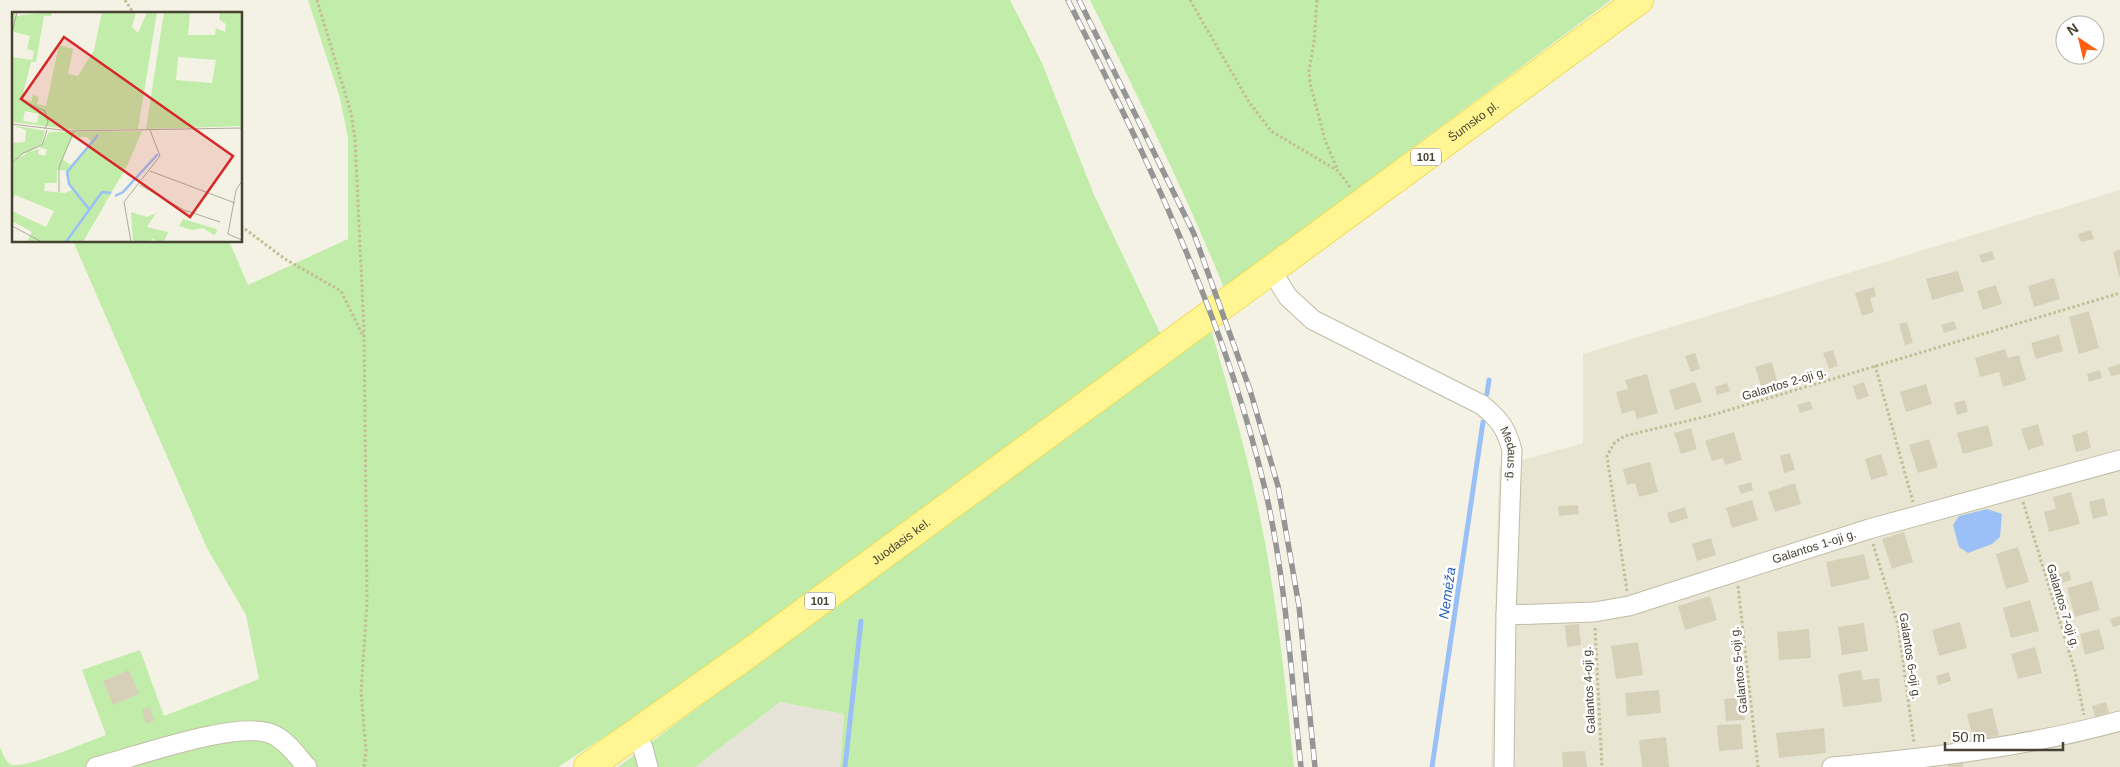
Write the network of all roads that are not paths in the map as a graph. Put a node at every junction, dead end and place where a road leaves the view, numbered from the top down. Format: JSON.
{"nodes":[{"id":1,"x":1639,"y":0,"type":"edge"},
{"id":2,"x":1271,"y":270,"type":"junction"},
{"id":3,"x":1212,"y":313,"type":"joint"},
{"id":4,"x":2120,"y":460,"type":"edge"},
{"id":5,"x":1506,"y":615,"type":"junction"},
{"id":6,"x":2120,"y":720,"type":"edge"},
{"id":7,"x":635,"y":735,"type":"junction"},
{"id":8,"x":96,"y":767,"type":"edge"},
{"id":9,"x":306,"y":767,"type":"edge"},
{"id":10,"x":588,"y":767,"type":"edge"},
{"id":11,"x":648,"y":767,"type":"edge"},
{"id":12,"x":1504,"y":767,"type":"edge"},
{"id":13,"x":1832,"y":767,"type":"edge"}],
"edges":[{"from":1,"to":2,"type":"main road","name":"Šumsko pl.","number":"101"},
{"from":2,"to":3,"type":"main road","name":"Šumsko pl.","number":"101"},
{"from":2,"to":5,"type":"street","name":"Medaus g."},
{"from":3,"to":7,"type":"main road","name":"Juodasis kel.","number":"101"},
{"from":4,"to":5,"type":"street","name":"Galantos 1-oji g."},
{"from":5,"to":12,"type":"street","name":"Medaus g."},
{"from":6,"to":13,"type":"street"},
{"from":7,"to":10,"type":"main road","name":"Juodasis kel.","number":"101"},
{"from":7,"to":11,"type":"street"},
{"from":8,"to":9,"type":"street"}]}
